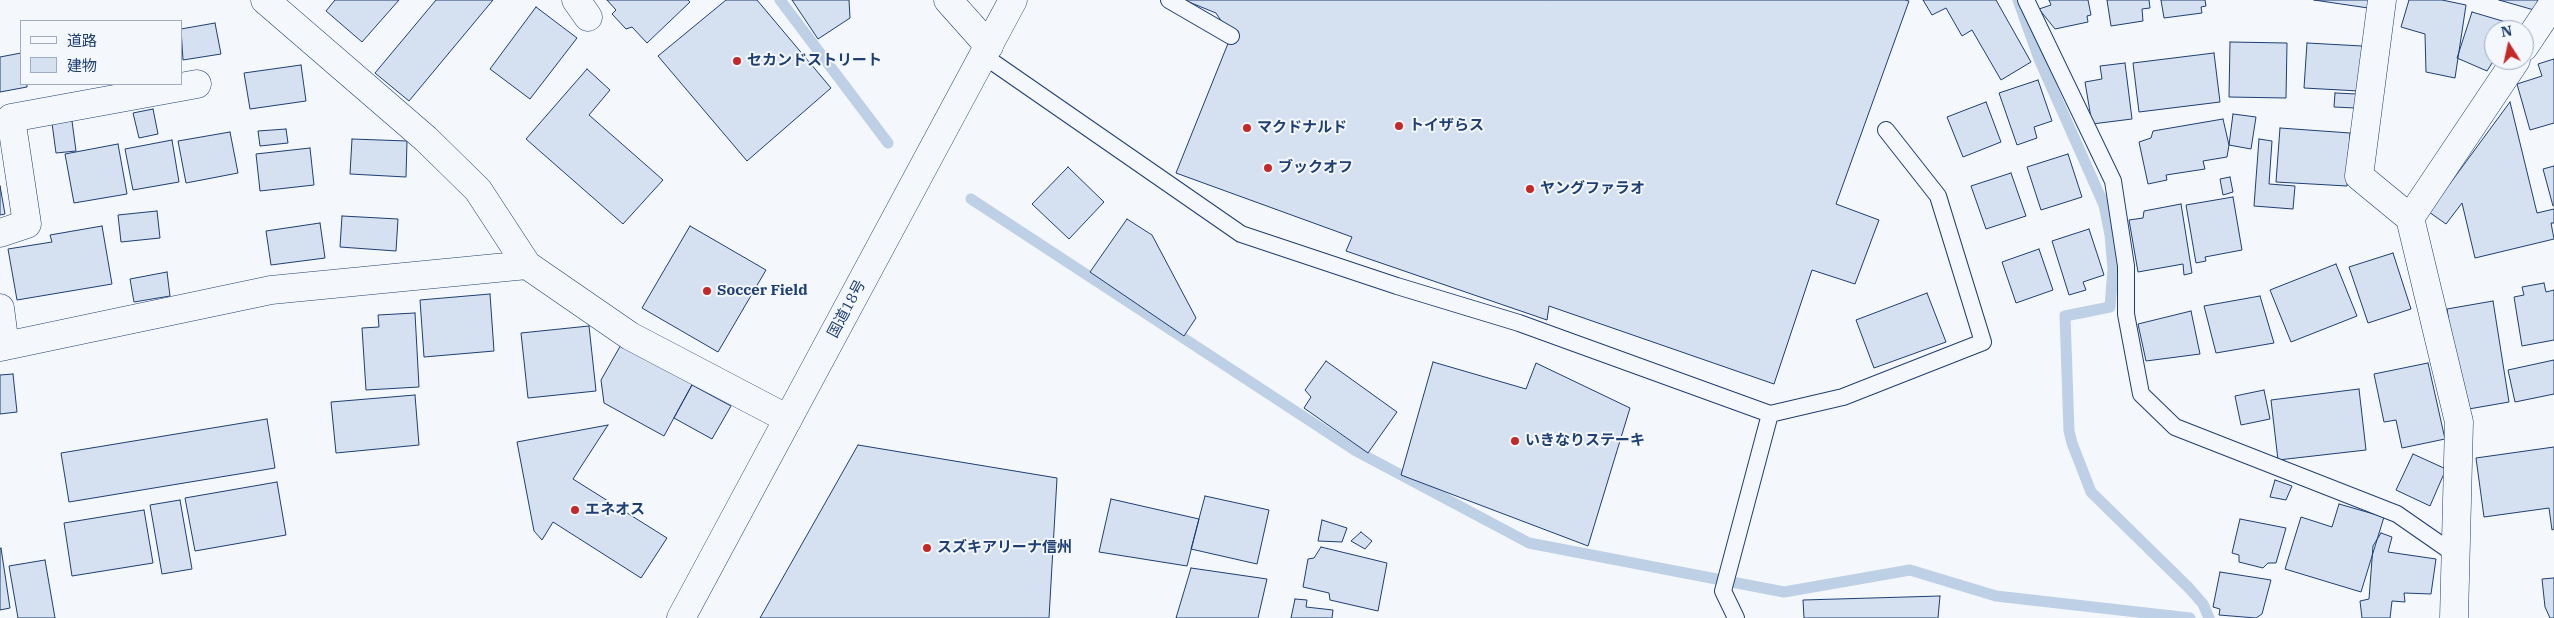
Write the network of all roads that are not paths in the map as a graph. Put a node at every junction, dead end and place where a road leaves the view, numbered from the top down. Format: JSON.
{"nodes":[{"id":1,"x":265,"y":0,"type":"edge"},
{"id":2,"x":948,"y":0,"type":"edge"},
{"id":3,"x":1013,"y":0,"type":"edge"},
{"id":4,"x":1169,"y":0,"type":"edge"},
{"id":5,"x":2026,"y":0,"type":"edge"},
{"id":6,"x":2382,"y":0,"type":"edge"},
{"id":7,"x":2554,"y":2,"type":"edge"},
{"id":8,"x":2534,"y":32,"type":"edge"},
{"id":9,"x":1231,"y":36,"type":"dead end"},
{"id":10,"x":986,"y":51,"type":"junction"},
{"id":11,"x":2509,"y":70,"type":"edge"},
{"id":12,"x":197,"y":84,"type":"dead end"},
{"id":13,"x":1886,"y":130,"type":"dead end"},
{"id":14,"x":2410,"y":218,"type":"junction"},
{"id":15,"x":0,"y":233,"type":"edge"},
{"id":16,"x":527,"y":265,"type":"junction"},
{"id":17,"x":0,"y":308,"type":"edge"},
{"id":18,"x":2,"y":347,"type":"edge"},
{"id":19,"x":1770,"y":414,"type":"junction"},
{"id":20,"x":788,"y":419,"type":"junction"},
{"id":21,"x":2456,"y":555,"type":"junction"},
{"id":22,"x":680,"y":618,"type":"edge"},
{"id":23,"x":1736,"y":618,"type":"edge"},
{"id":24,"x":2454,"y":618,"type":"edge"}],
"edges":[{"from":1,"to":16,"type":"main road"},
{"from":2,"to":10,"type":"main road"},
{"from":3,"to":10,"type":"main road","name":"国道18号"},
{"from":4,"to":9,"type":"lane"},
{"from":5,"to":21,"type":"lane"},
{"from":6,"to":14,"type":"main road"},
{"from":7,"to":8,"type":"main road"},
{"from":10,"to":19,"type":"lane"},
{"from":10,"to":20,"type":"main road","name":"国道18号"},
{"from":11,"to":14,"type":"main road"},
{"from":12,"to":15,"type":"main road"},
{"from":13,"to":19,"type":"lane"},
{"from":14,"to":21,"type":"main road"},
{"from":16,"to":18,"type":"main road"},
{"from":16,"to":20,"type":"main road"},
{"from":17,"to":18,"type":"main road"},
{"from":19,"to":23,"type":"lane"},
{"from":20,"to":22,"type":"main road","name":"国道18号"},
{"from":21,"to":24,"type":"main road"}]}
